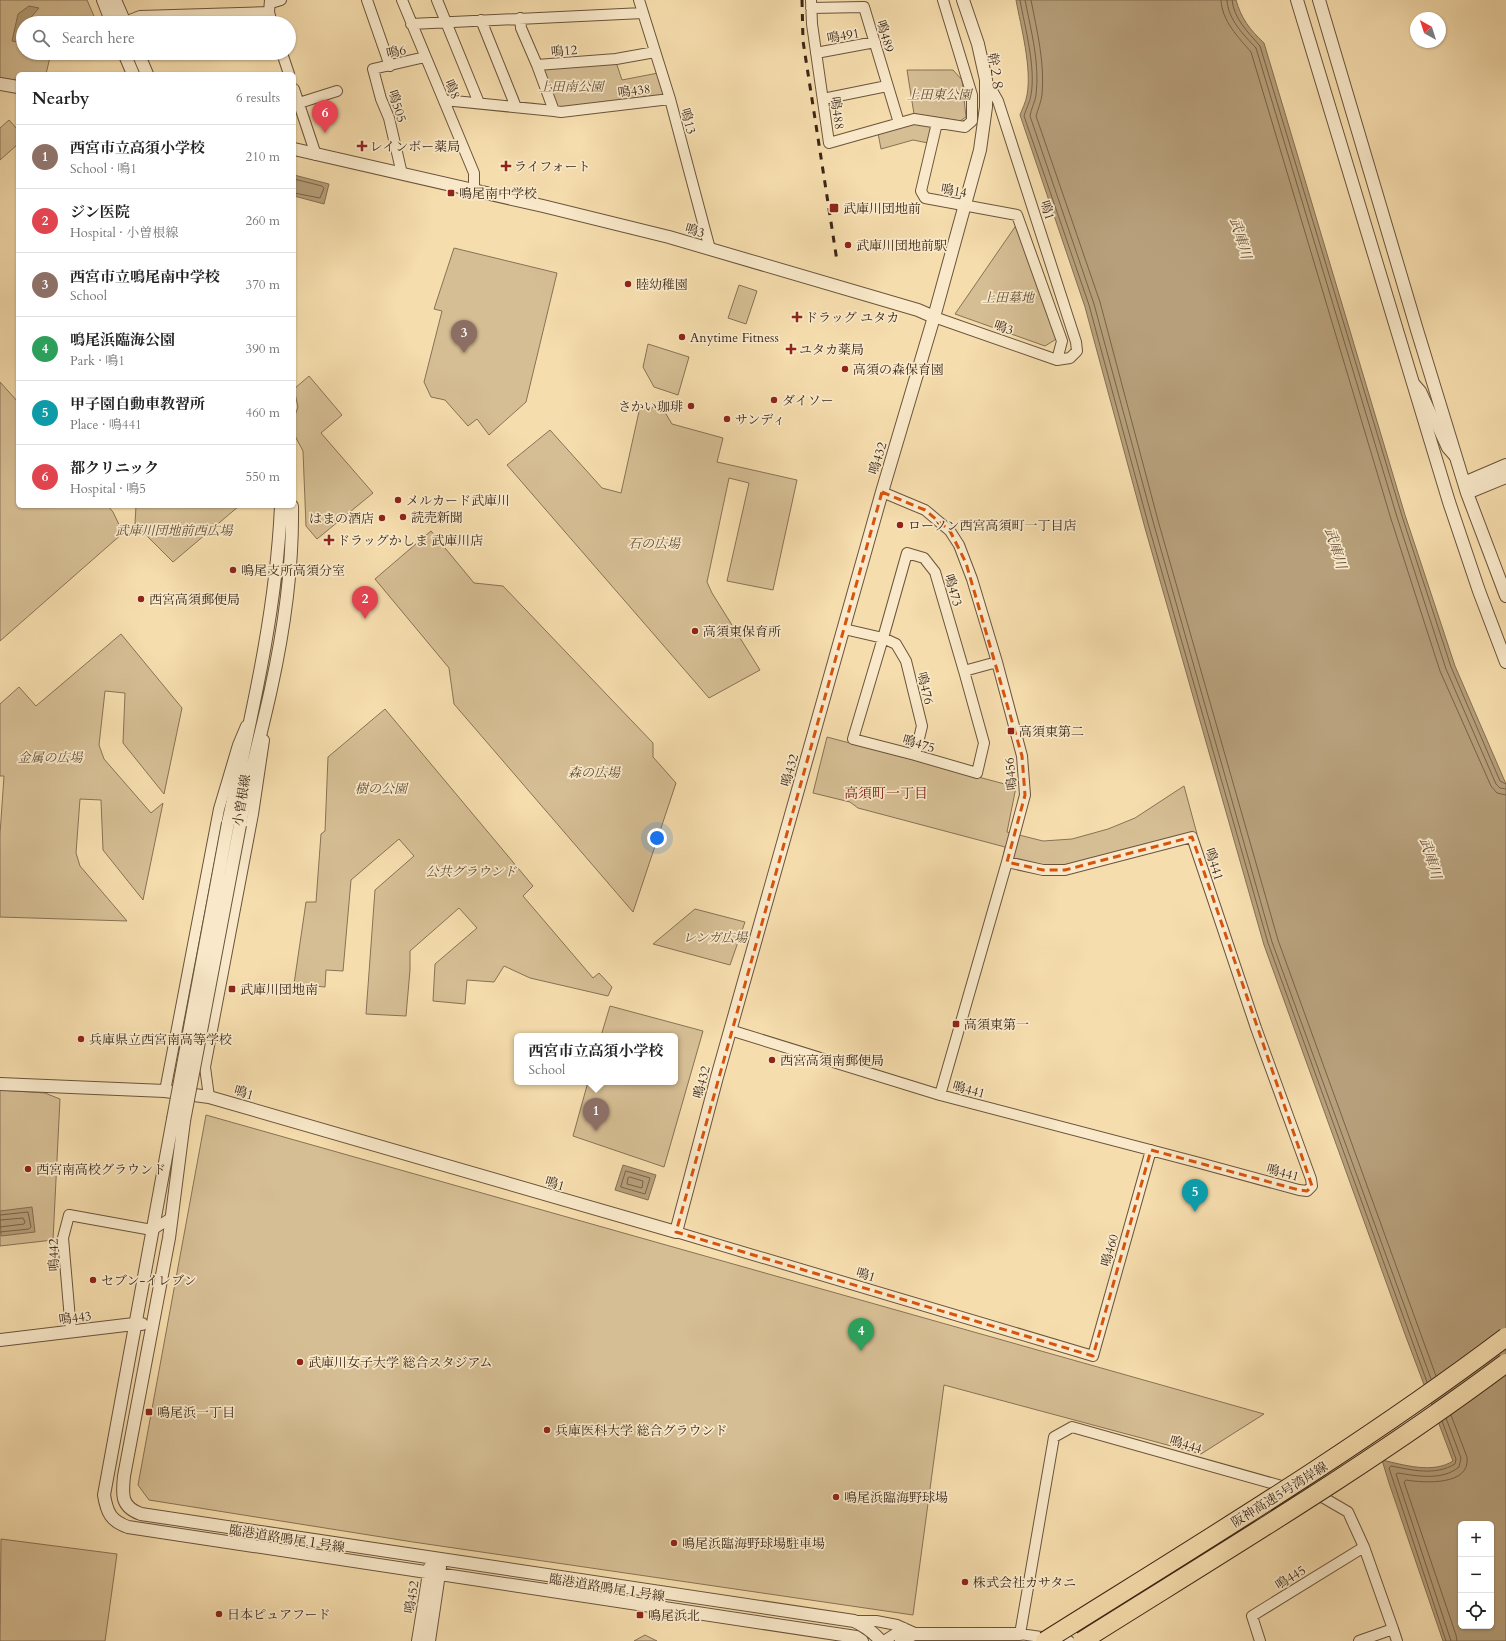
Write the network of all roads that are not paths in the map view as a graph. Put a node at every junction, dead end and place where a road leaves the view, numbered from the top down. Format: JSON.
{"nodes":[{"id":1,"x":103,"y":0,"type":"edge"},
{"id":2,"x":115,"y":0,"type":"edge"},
{"id":3,"x":367,"y":0,"type":"edge"},
{"id":4,"x":402,"y":0,"type":"edge"},
{"id":5,"x":438,"y":0,"type":"edge"},
{"id":6,"x":639,"y":0,"type":"edge"},
{"id":7,"x":943,"y":0,"type":"edge"},
{"id":8,"x":963,"y":0,"type":"edge"},
{"id":9,"x":1297,"y":0,"type":"edge"},
{"id":10,"x":1319,"y":0,"type":"edge"},
{"id":11,"x":273,"y":4,"type":"edge"},
{"id":12,"x":811,"y":4,"type":"edge"},
{"id":13,"x":643,"y":13,"type":"junction"},
{"id":14,"x":116,"y":16,"type":"edge"},
{"id":15,"x":119,"y":16,"type":"edge"},
{"id":16,"x":140,"y":16,"type":"edge"},
{"id":17,"x":272,"y":16,"type":"edge"},
{"id":18,"x":520,"y":18,"type":"junction"},
{"id":19,"x":481,"y":20,"type":"junction"},
{"id":20,"x":445,"y":21,"type":"junction"},
{"id":21,"x":411,"y":24,"type":"junction"},
{"id":22,"x":875,"y":42,"type":"junction"},
{"id":23,"x":655,"y":52,"type":"junction"},
{"id":24,"x":816,"y":53,"type":"junction"},
{"id":25,"x":425,"y":58,"type":"junction"},
{"id":26,"x":127,"y":60,"type":"edge"},
{"id":27,"x":141,"y":60,"type":"edge"},
{"id":28,"x":284,"y":60,"type":"edge"},
{"id":29,"x":537,"y":65,"type":"junction"},
{"id":30,"x":390,"y":66,"type":"junction"},
{"id":31,"x":373,"y":69,"type":"joint"},
{"id":32,"x":132,"y":72,"type":"edge"},
{"id":33,"x":146,"y":72,"type":"edge"},
{"id":34,"x":288,"y":72,"type":"edge"},
{"id":35,"x":986,"y":80,"type":"junction"},
{"id":36,"x":0,"y":84,"type":"edge"},
{"id":37,"x":887,"y":86,"type":"junction"},
{"id":38,"x":16,"y":87,"type":"edge"},
{"id":39,"x":338,"y":91,"type":"dead end"},
{"id":40,"x":296,"y":95,"type":"edge"},
{"id":41,"x":670,"y":99,"type":"junction"},
{"id":42,"x":823,"y":99,"type":"junction"},
{"id":43,"x":444,"y":100,"type":"junction"},
{"id":44,"x":480,"y":103,"type":"junction"},
{"id":45,"x":299,"y":104,"type":"junction"},
{"id":46,"x":516,"y":107,"type":"junction"},
{"id":47,"x":554,"y":111,"type":"junction"},
{"id":48,"x":899,"y":123,"type":"junction"},
{"id":49,"x":937,"y":123,"type":"junction"},
{"id":50,"x":296,"y":150,"type":"edge"},
{"id":51,"x":316,"y":155,"type":"junction"},
{"id":52,"x":402,"y":174,"type":"junction"},
{"id":53,"x":474,"y":190,"type":"junction"},
{"id":54,"x":965,"y":206,"type":"junction"},
{"id":55,"x":710,"y":249,"type":"junction"},
{"id":56,"x":934,"y":317,"type":"junction"},
{"id":57,"x":1057,"y":360,"type":"junction"},
{"id":58,"x":1413,"y":383,"type":"junction"},
{"id":59,"x":1457,"y":461,"type":"junction"},
{"id":60,"x":1506,"y":465,"type":"edge"},
{"id":61,"x":1506,"y":477,"type":"edge"},
{"id":62,"x":1465,"y":488,"type":"junction"},
{"id":63,"x":882,"y":492,"type":"junction"},
{"id":64,"x":281,"y":508,"type":"edge"},
{"id":65,"x":292,"y":508,"type":"edge"},
{"id":66,"x":1506,"y":596,"type":"edge"},
{"id":67,"x":844,"y":629,"type":"junction"},
{"id":68,"x":883,"y":638,"type":"junction"},
{"id":69,"x":997,"y":662,"type":"junction"},
{"id":70,"x":1506,"y":662,"type":"edge"},
{"id":71,"x":964,"y":671,"type":"junction"},
{"id":72,"x":271,"y":689,"type":"junction"},
{"id":73,"x":253,"y":708,"type":"junction"},
{"id":74,"x":915,"y":755,"type":"junction"},
{"id":75,"x":234,"y":824,"type":"junction"},
{"id":76,"x":1007,"y":862,"type":"junction"},
{"id":77,"x":730,"y":1030,"type":"junction"},
{"id":78,"x":0,"y":1084,"type":"edge"},
{"id":79,"x":165,"y":1091,"type":"junction"},
{"id":80,"x":940,"y":1095,"type":"junction"},
{"id":81,"x":209,"y":1097,"type":"junction"},
{"id":82,"x":179,"y":1120,"type":"junction"},
{"id":83,"x":1151,"y":1150,"type":"junction"},
{"id":84,"x":171,"y":1218,"type":"junction"},
{"id":85,"x":152,"y":1230,"type":"junction"},
{"id":86,"x":676,"y":1232,"type":"junction"},
{"id":87,"x":134,"y":1324,"type":"junction"},
{"id":88,"x":153,"y":1325,"type":"junction"},
{"id":89,"x":72,"y":1331,"type":"junction"},
{"id":90,"x":1506,"y":1337,"type":"edge"},
{"id":91,"x":0,"y":1340,"type":"edge"},
{"id":92,"x":1093,"y":1356,"type":"joint"},
{"id":93,"x":1506,"y":1363,"type":"edge"},
{"id":94,"x":1364,"y":1547,"type":"junction"},
{"id":95,"x":437,"y":1558,"type":"junction"},
{"id":96,"x":433,"y":1574,"type":"junction"},
{"id":97,"x":1141,"y":1581,"type":"junction"},
{"id":98,"x":854,"y":1621,"type":"junction"},
{"id":99,"x":904,"y":1628,"type":"junction"},
{"id":100,"x":1393,"y":1629,"type":"junction"},
{"id":101,"x":917,"y":1634,"type":"junction"},
{"id":102,"x":1027,"y":1638,"type":"edge"},
{"id":103,"x":418,"y":1641,"type":"edge"},
{"id":104,"x":428,"y":1641,"type":"edge"},
{"id":105,"x":862,"y":1641,"type":"edge"},
{"id":106,"x":882,"y":1641,"type":"edge"},
{"id":107,"x":900,"y":1641,"type":"edge"},
{"id":108,"x":1045,"y":1641,"type":"edge"},
{"id":109,"x":1069,"y":1641,"type":"edge"},
{"id":110,"x":1082,"y":1641,"type":"edge"},
{"id":111,"x":1260,"y":1641,"type":"edge"},
{"id":112,"x":1359,"y":1641,"type":"edge"},
{"id":113,"x":1397,"y":1641,"type":"edge"}],
"edges":[{"from":1,"to":14,"type":"street"},
{"from":2,"to":15,"type":"street"},
{"from":3,"to":30,"type":"street"},
{"from":4,"to":21,"type":"street","name":"鳴8"},
{"from":5,"to":20,"type":"street"},
{"from":6,"to":13,"type":"street","name":"鳴13"},
{"from":7,"to":49,"type":"street"},
{"from":8,"to":35,"type":"street","name":"幹２８"},
{"from":9,"to":58,"type":"street"},
{"from":10,"to":59,"type":"street"},
{"from":11,"to":16,"type":"street"},
{"from":11,"to":17,"type":"street"},
{"from":12,"to":22,"type":"street","name":"鳴489"},
{"from":12,"to":24,"type":"street","name":"鳴488"},
{"from":13,"to":18,"type":"street"},
{"from":13,"to":23,"type":"street","name":"鳴13"},
{"from":18,"to":19,"type":"street"},
{"from":18,"to":29,"type":"street"},
{"from":19,"to":20,"type":"street"},
{"from":19,"to":46,"type":"street"},
{"from":20,"to":21,"type":"street"},
{"from":20,"to":44,"type":"street"},
{"from":21,"to":25,"type":"street","name":"鳴8"},
{"from":22,"to":24,"type":"street","name":"鳴491"},
{"from":22,"to":37,"type":"street","name":"鳴489"},
{"from":23,"to":29,"type":"street","name":"鳴12"},
{"from":23,"to":41,"type":"street","name":"鳴13"},
{"from":24,"to":42,"type":"street","name":"鳴488"},
{"from":25,"to":30,"type":"street","name":"鳴6"},
{"from":25,"to":43,"type":"street","name":"鳴8"},
{"from":26,"to":32,"type":"street"},
{"from":27,"to":33,"type":"street"},
{"from":28,"to":34,"type":"street"},
{"from":29,"to":47,"type":"street","name":"鳴12"},
{"from":30,"to":31,"type":"street","name":"鳴6"},
{"from":31,"to":52,"type":"street","name":"鳴505"},
{"from":35,"to":54,"type":"street","name":"幹２８"},
{"from":35,"to":57,"type":"street","name":"鳴1"},
{"from":36,"to":38,"type":"street"},
{"from":37,"to":42,"type":"street"},
{"from":37,"to":48,"type":"street","name":"鳴489"},
{"from":39,"to":45,"type":"street"},
{"from":40,"to":45,"type":"street"},
{"from":41,"to":47,"type":"street","name":"鳴438"},
{"from":41,"to":55,"type":"street","name":"鳴13"},
{"from":42,"to":48,"type":"street","name":"鳴488"},
{"from":43,"to":44,"type":"street"},
{"from":43,"to":53,"type":"street","name":"鳴8"},
{"from":44,"to":46,"type":"street"},
{"from":45,"to":51,"type":"street"},
{"from":46,"to":47,"type":"street"},
{"from":48,"to":49,"type":"street","name":"鳴488"},
{"from":49,"to":54,"type":"street","name":"鳴14"},
{"from":50,"to":51,"type":"street","name":"鳴3"},
{"from":51,"to":52,"type":"street","name":"鳴3"},
{"from":52,"to":53,"type":"street","name":"鳴3"},
{"from":53,"to":55,"type":"street","name":"鳴3"},
{"from":54,"to":56,"type":"street","name":"鳴432"},
{"from":54,"to":57,"type":"street","name":"鳴14"},
{"from":55,"to":56,"type":"street","name":"鳴3"},
{"from":56,"to":57,"type":"street","name":"鳴3"},
{"from":56,"to":63,"type":"street","name":"鳴432"},
{"from":58,"to":59,"type":"street"},
{"from":58,"to":70,"type":"street"},
{"from":59,"to":62,"type":"street"},
{"from":60,"to":62,"type":"street"},
{"from":61,"to":62,"type":"street"},
{"from":62,"to":66,"type":"street"},
{"from":63,"to":67,"type":"street","name":"鳴432"},
{"from":63,"to":69,"type":"street","name":"鳴456"},
{"from":64,"to":73,"type":"street","name":"小曽根線"},
{"from":65,"to":72,"type":"street","name":"小曽根線"},
{"from":67,"to":68,"type":"street"},
{"from":67,"to":77,"type":"street","name":"鳴432"},
{"from":68,"to":71,"type":"street","name":"鳴473"},
{"from":68,"to":74,"type":"street","name":"鳴476"},
{"from":68,"to":74,"type":"street","name":"鳴475"},
{"from":69,"to":71,"type":"street"},
{"from":69,"to":76,"type":"street","name":"鳴456"},
{"from":71,"to":74,"type":"street","name":"鳴475"},
{"from":72,"to":75,"type":"street"},
{"from":72,"to":81,"type":"street","name":"小曽根線"},
{"from":73,"to":75,"type":"street"},
{"from":73,"to":79,"type":"street","name":"小曽根線"},
{"from":75,"to":82,"type":"street","bridge":true},
{"from":76,"to":80,"type":"street","name":"鳴456"},
{"from":76,"to":83,"type":"street","name":"鳴441"},
{"from":77,"to":80,"type":"street","name":"鳴441"},
{"from":77,"to":86,"type":"street","name":"鳴432"},
{"from":78,"to":79,"type":"street","name":"鳴1"},
{"from":79,"to":81,"type":"street","name":"鳴1"},
{"from":80,"to":83,"type":"street","name":"鳴441"},
{"from":81,"to":86,"type":"street","name":"鳴1"},
{"from":82,"to":84,"type":"street","name":"臨港道路鳴尾１号線"},
{"from":82,"to":85,"type":"street","name":"臨港道路鳴尾１号線"},
{"from":83,"to":92,"type":"street","name":"鳴460"},
{"from":84,"to":85,"type":"street"},
{"from":84,"to":88,"type":"street","name":"臨港道路鳴尾１号線"},
{"from":85,"to":87,"type":"street","name":"臨港道路鳴尾１号線"},
{"from":85,"to":89,"type":"street","name":"鳴442"},
{"from":86,"to":92,"type":"street","name":"鳴1"},
{"from":87,"to":88,"type":"street","name":"鳴443"},
{"from":87,"to":89,"type":"street","name":"鳴443"},
{"from":87,"to":96,"type":"street","name":"臨港道路鳴尾１号線"},
{"from":88,"to":95,"type":"street","name":"臨港道路鳴尾１号線"},
{"from":89,"to":91,"type":"street","name":"鳴443"},
{"from":90,"to":97,"type":"highway","name":"阪神高速5号湾岸線","bridge":true},
{"from":93,"to":110,"type":"highway","name":"阪神高速5号湾岸線","bridge":true},
{"from":94,"to":100,"type":"street","name":"鳴444"},
{"from":94,"to":102,"type":"street","name":"鳴444"},
{"from":94,"to":111,"type":"street","name":"鳴445"},
{"from":95,"to":96,"type":"street"},
{"from":95,"to":98,"type":"street","name":"臨港道路鳴尾１号線"},
{"from":96,"to":103,"type":"street","name":"鳴452"},
{"from":96,"to":104,"type":"street","name":"鳴452"},
{"from":96,"to":105,"type":"street","name":"臨港道路鳴尾１号線"},
{"from":97,"to":102,"type":"highway","bridge":true},
{"from":97,"to":108,"type":"highway","name":"阪神高速5号湾岸線","bridge":true},
{"from":98,"to":99,"type":"street"},
{"from":98,"to":106,"type":"street","name":"臨港道路鳴尾１号線"},
{"from":99,"to":101,"type":"street"},
{"from":99,"to":106,"type":"street"},
{"from":100,"to":112,"type":"street"},
{"from":100,"to":113,"type":"street"},
{"from":101,"to":102,"type":"street"},
{"from":101,"to":107,"type":"street"},
{"from":102,"to":109,"type":"street"}]}
